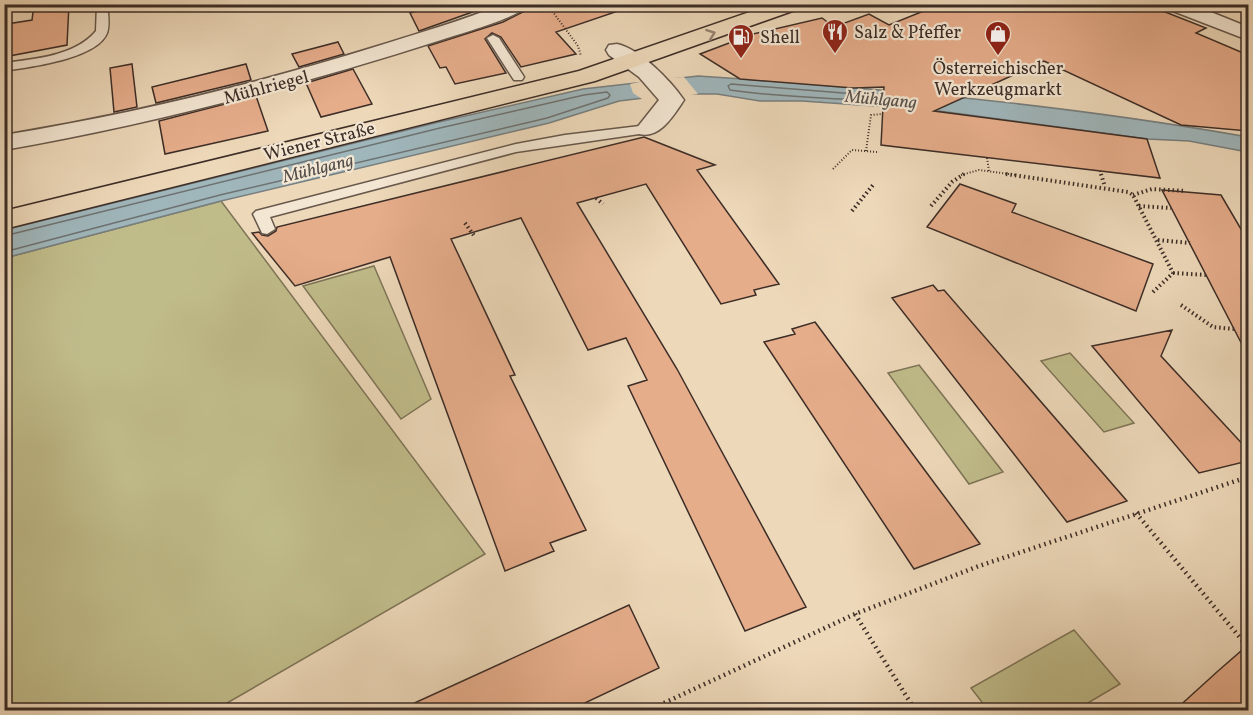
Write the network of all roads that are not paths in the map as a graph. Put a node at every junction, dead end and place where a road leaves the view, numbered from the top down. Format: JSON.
{"nodes":[{"id":1,"x":102,"y":4,"type":"edge"},
{"id":2,"x":520,"y":4,"type":"edge"},
{"id":3,"x":747,"y":4,"type":"edge"},
{"id":4,"x":794,"y":4,"type":"edge"},
{"id":5,"x":1173,"y":4,"type":"edge"},
{"id":6,"x":1248,"y":34,"type":"edge"},
{"id":7,"x":494,"y":38,"type":"dead end"},
{"id":8,"x":632,"y":61,"type":"junction"},
{"id":9,"x":4,"y":66,"type":"edge"},
{"id":10,"x":518,"y":77,"type":"junction"},
{"id":11,"x":648,"y":129,"type":"joint"},
{"id":12,"x":4,"y":142,"type":"edge"},
{"id":13,"x":4,"y":203,"type":"edge"},
{"id":14,"x":4,"y":220,"type":"edge"},
{"id":15,"x":267,"y":229,"type":"dead end"}],
"edges":[{"from":1,"to":9,"type":"lane"},
{"from":2,"to":12,"type":"street","name":"Mühlriegel"},
{"from":3,"to":8,"type":"main road","name":"Wiener Straße"},
{"from":8,"to":4,"type":"main road","name":"Wiener Straße","one_way":true},
{"from":5,"to":6,"type":"street"},
{"from":7,"to":10,"type":"lane"},
{"from":8,"to":10,"type":"main road","name":"Wiener Straße"},
{"from":8,"to":11,"type":"street"},
{"from":8,"to":14,"type":"main road","name":"Wiener Straße"},
{"from":10,"to":13,"type":"main road","name":"Wiener Straße"},
{"from":11,"to":15,"type":"lane"}]}
